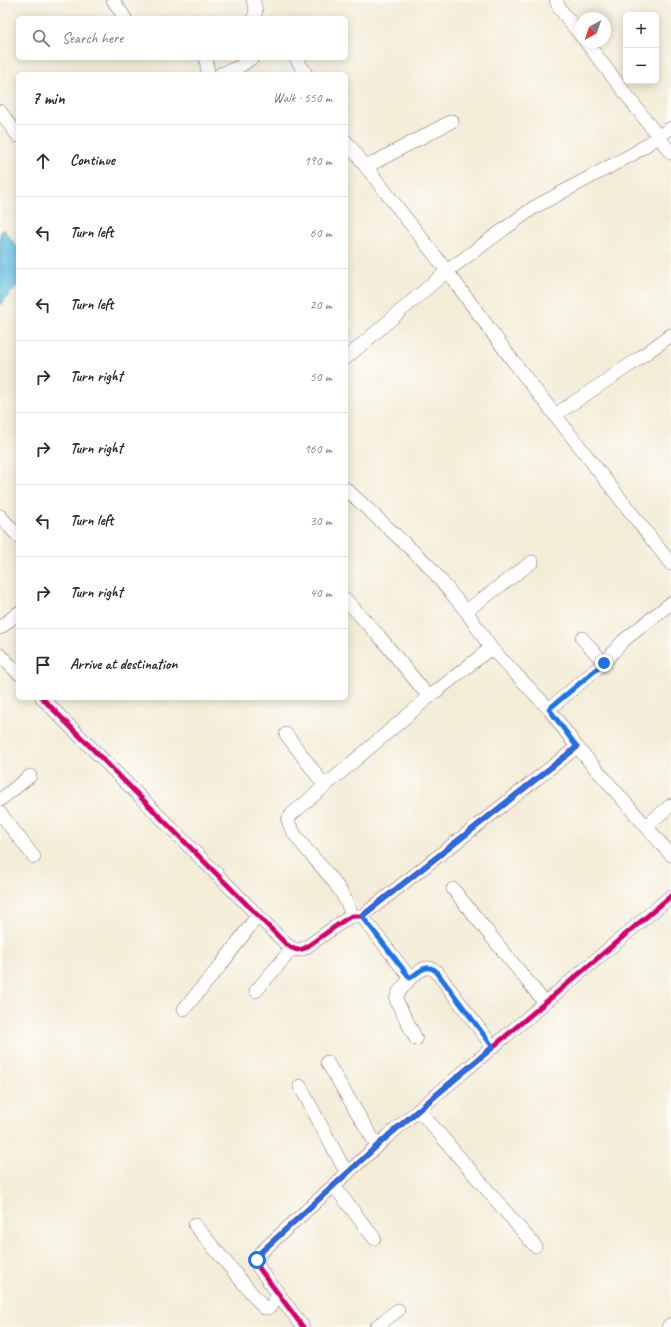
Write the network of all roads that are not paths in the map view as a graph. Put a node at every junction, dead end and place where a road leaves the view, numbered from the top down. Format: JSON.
{"nodes":[{"id":1,"x":113,"y":0,"type":"edge"},
{"id":2,"x":253,"y":0,"type":"edge"},
{"id":3,"x":556,"y":0,"type":"edge"},
{"id":4,"x":124,"y":16,"type":"edge"},
{"id":5,"x":255,"y":16,"type":"edge"},
{"id":6,"x":575,"y":28,"type":"edge"},
{"id":7,"x":591,"y":48,"type":"edge"},
{"id":8,"x":206,"y":60,"type":"edge"},
{"id":9,"x":249,"y":60,"type":"edge"},
{"id":10,"x":297,"y":60,"type":"edge"},
{"id":11,"x":208,"y":72,"type":"edge"},
{"id":12,"x":225,"y":72,"type":"edge"},
{"id":13,"x":305,"y":72,"type":"edge"},
{"id":14,"x":0,"y":112,"type":"edge"},
{"id":15,"x":452,"y":121,"type":"dead end"},
{"id":16,"x":671,"y":128,"type":"edge"},
{"id":17,"x":16,"y":133,"type":"edge"},
{"id":18,"x":659,"y":136,"type":"junction"},
{"id":19,"x":348,"y":144,"type":"edge"},
{"id":20,"x":671,"y":153,"type":"edge"},
{"id":21,"x":366,"y":167,"type":"junction"},
{"id":22,"x":447,"y":271,"type":"junction"},
{"id":23,"x":671,"y":335,"type":"edge"},
{"id":24,"x":348,"y":356,"type":"edge"},
{"id":25,"x":555,"y":415,"type":"junction"},
{"id":26,"x":348,"y":491,"type":"edge"},
{"id":27,"x":0,"y":516,"type":"edge"},
{"id":28,"x":16,"y":534,"type":"edge"},
{"id":29,"x":532,"y":562,"type":"dead end"},
{"id":30,"x":671,"y":564,"type":"edge"},
{"id":31,"x":348,"y":602,"type":"edge"},
{"id":32,"x":671,"y":603,"type":"edge"},
{"id":33,"x":466,"y":611,"type":"junction"},
{"id":34,"x":16,"y":615,"type":"edge"},
{"id":35,"x":0,"y":628,"type":"edge"},
{"id":36,"x":582,"y":638,"type":"dead end"},
{"id":37,"x":492,"y":648,"type":"junction"},
{"id":38,"x":0,"y":655,"type":"edge"},
{"id":39,"x":604,"y":663,"type":"junction"},
{"id":40,"x":16,"y":671,"type":"edge"},
{"id":41,"x":429,"y":697,"type":"junction"},
{"id":42,"x":44,"y":700,"type":"edge"},
{"id":43,"x":549,"y":709,"type":"junction"},
{"id":44,"x":286,"y":734,"type":"dead end"},
{"id":45,"x":577,"y":747,"type":"junction"},
{"id":46,"x":30,"y":776,"type":"dead end"},
{"id":47,"x":325,"y":786,"type":"junction"},
{"id":48,"x":0,"y":800,"type":"edge"},
{"id":49,"x":671,"y":806,"type":"edge"},
{"id":50,"x":0,"y":813,"type":"edge"},
{"id":51,"x":0,"y":817,"type":"edge"},
{"id":52,"x":646,"y":826,"type":"junction"},
{"id":53,"x":12,"y":828,"type":"junction"},
{"id":54,"x":671,"y":855,"type":"edge"},
{"id":55,"x":34,"y":857,"type":"dead end"},
{"id":56,"x":453,"y":889,"type":"dead end"},
{"id":57,"x":671,"y":896,"type":"edge"},
{"id":58,"x":258,"y":915,"type":"junction"},
{"id":59,"x":357,"y":916,"type":"junction"},
{"id":60,"x":292,"y":949,"type":"junction"},
{"id":61,"x":410,"y":978,"type":"junction"},
{"id":62,"x":256,"y":991,"type":"dead end"},
{"id":63,"x":545,"y":1003,"type":"junction"},
{"id":64,"x":184,"y":1009,"type":"dead end"},
{"id":65,"x":416,"y":1039,"type":"dead end"},
{"id":66,"x":493,"y":1047,"type":"junction"},
{"id":67,"x":327,"y":1062,"type":"dead end"},
{"id":68,"x":300,"y":1086,"type":"dead end"},
{"id":69,"x":419,"y":1110,"type":"junction"},
{"id":70,"x":377,"y":1146,"type":"junction"},
{"id":71,"x":347,"y":1174,"type":"junction"},
{"id":72,"x":334,"y":1186,"type":"junction"},
{"id":73,"x":195,"y":1225,"type":"dead end"},
{"id":74,"x":374,"y":1238,"type":"dead end"},
{"id":75,"x":535,"y":1246,"type":"dead end"},
{"id":76,"x":278,"y":1294,"type":"junction"},
{"id":77,"x":398,"y":1310,"type":"dead end"},
{"id":78,"x":671,"y":1324,"type":"edge"},
{"id":79,"x":303,"y":1327,"type":"edge"},
{"id":80,"x":376,"y":1327,"type":"edge"},
{"id":81,"x":668,"y":1327,"type":"edge"}],
"edges":[{"from":1,"to":4,"type":"street"},
{"from":2,"to":5,"type":"street"},
{"from":3,"to":6,"type":"street"},
{"from":7,"to":18,"type":"street"},
{"from":8,"to":11,"type":"street"},
{"from":9,"to":12,"type":"street"},
{"from":10,"to":13,"type":"street"},
{"from":14,"to":17,"type":"street"},
{"from":15,"to":21,"type":"street"},
{"from":16,"to":18,"type":"street"},
{"from":18,"to":20,"type":"street"},
{"from":18,"to":22,"type":"street"},
{"from":19,"to":21,"type":"street"},
{"from":21,"to":22,"type":"street"},
{"from":22,"to":24,"type":"street"},
{"from":22,"to":25,"type":"street"},
{"from":23,"to":25,"type":"street"},
{"from":25,"to":30,"type":"street"},
{"from":26,"to":33,"type":"street"},
{"from":27,"to":28,"type":"street"},
{"from":29,"to":33,"type":"street"},
{"from":31,"to":41,"type":"street"},
{"from":32,"to":39,"type":"street"},
{"from":33,"to":37,"type":"street"},
{"from":34,"to":35,"type":"street"},
{"from":36,"to":39,"type":"street"},
{"from":37,"to":41,"type":"street"},
{"from":37,"to":43,"type":"street"},
{"from":38,"to":40,"type":"street"},
{"from":39,"to":43,"type":"street"},
{"from":41,"to":47,"type":"street"},
{"from":42,"to":58,"type":"street"},
{"from":43,"to":45,"type":"street"},
{"from":44,"to":47,"type":"street"},
{"from":45,"to":52,"type":"street"},
{"from":45,"to":59,"type":"street"},
{"from":46,"to":48,"type":"street"},
{"from":47,"to":59,"type":"street"},
{"from":49,"to":52,"type":"street"},
{"from":50,"to":53,"type":"street"},
{"from":51,"to":53,"type":"street"},
{"from":52,"to":54,"type":"street"},
{"from":53,"to":55,"type":"street"},
{"from":56,"to":63,"type":"street"},
{"from":57,"to":63,"type":"street"},
{"from":58,"to":60,"type":"street"},
{"from":58,"to":64,"type":"street"},
{"from":59,"to":60,"type":"street"},
{"from":59,"to":61,"type":"street"},
{"from":60,"to":62,"type":"street"},
{"from":61,"to":65,"type":"street"},
{"from":61,"to":66,"type":"street"},
{"from":63,"to":66,"type":"street"},
{"from":66,"to":69,"type":"street"},
{"from":67,"to":70,"type":"street"},
{"from":68,"to":71,"type":"street"},
{"from":69,"to":70,"type":"street"},
{"from":69,"to":75,"type":"street"},
{"from":70,"to":71,"type":"street"},
{"from":71,"to":72,"type":"street"},
{"from":72,"to":74,"type":"street"},
{"from":72,"to":76,"type":"street"},
{"from":73,"to":76,"type":"street"},
{"from":76,"to":79,"type":"street"},
{"from":77,"to":80,"type":"street"},
{"from":78,"to":81,"type":"street"}]}
